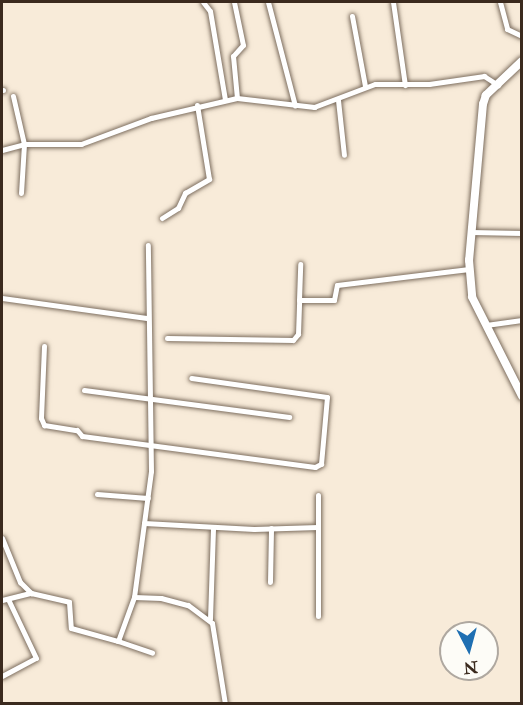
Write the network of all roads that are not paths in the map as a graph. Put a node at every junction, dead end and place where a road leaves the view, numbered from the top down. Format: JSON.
{"nodes":[{"id":1,"x":203,"y":2,"type":"edge"},
{"id":2,"x":234,"y":2,"type":"edge"},
{"id":3,"x":268,"y":2,"type":"edge"},
{"id":4,"x":393,"y":2,"type":"edge"},
{"id":5,"x":500,"y":2,"type":"edge"},
{"id":6,"x":352,"y":16,"type":"dead end"},
{"id":7,"x":522,"y":36,"type":"edge"},
{"id":8,"x":522,"y":62,"type":"edge"},
{"id":9,"x":405,"y":85,"type":"junction"},
{"id":10,"x":498,"y":85,"type":"junction"},
{"id":11,"x":365,"y":86,"type":"junction"},
{"id":12,"x":13,"y":96,"type":"dead end"},
{"id":13,"x":237,"y":98,"type":"junction"},
{"id":14,"x":225,"y":100,"type":"junction"},
{"id":15,"x":338,"y":100,"type":"junction"},
{"id":16,"x":197,"y":105,"type":"junction"},
{"id":17,"x":295,"y":106,"type":"junction"},
{"id":18,"x":24,"y":144,"type":"junction"},
{"id":19,"x":2,"y":150,"type":"edge"},
{"id":20,"x":344,"y":154,"type":"dead end"},
{"id":21,"x":21,"y":193,"type":"dead end"},
{"id":22,"x":162,"y":218,"type":"dead end"},
{"id":23,"x":471,"y":232,"type":"junction"},
{"id":24,"x":522,"y":233,"type":"edge"},
{"id":25,"x":148,"y":245,"type":"dead end"},
{"id":26,"x":300,"y":264,"type":"dead end"},
{"id":27,"x":469,"y":269,"type":"junction"},
{"id":28,"x":2,"y":298,"type":"edge"},
{"id":29,"x":299,"y":300,"type":"junction"},
{"id":30,"x":147,"y":318,"type":"junction"},
{"id":31,"x":522,"y":320,"type":"edge"},
{"id":32,"x":486,"y":325,"type":"junction"},
{"id":33,"x":167,"y":338,"type":"dead end"},
{"id":34,"x":44,"y":346,"type":"dead end"},
{"id":35,"x":191,"y":378,"type":"dead end"},
{"id":36,"x":84,"y":390,"type":"dead end"},
{"id":37,"x":522,"y":396,"type":"edge"},
{"id":38,"x":151,"y":399,"type":"junction"},
{"id":39,"x":289,"y":417,"type":"dead end"},
{"id":40,"x":151,"y":443,"type":"junction"},
{"id":41,"x":98,"y":494,"type":"dead end"},
{"id":42,"x":318,"y":495,"type":"dead end"},
{"id":43,"x":148,"y":498,"type":"junction"},
{"id":44,"x":144,"y":523,"type":"junction"},
{"id":45,"x":318,"y":527,"type":"junction"},
{"id":46,"x":213,"y":528,"type":"junction"},
{"id":47,"x":272,"y":528,"type":"junction"},
{"id":48,"x":2,"y":538,"type":"edge"},
{"id":49,"x":270,"y":582,"type":"dead end"},
{"id":50,"x":31,"y":593,"type":"junction"},
{"id":51,"x":134,"y":597,"type":"junction"},
{"id":52,"x":5,"y":600,"type":"edge"},
{"id":53,"x":318,"y":616,"type":"dead end"},
{"id":54,"x":210,"y":619,"type":"junction"},
{"id":55,"x":118,"y":641,"type":"junction"},
{"id":56,"x":152,"y":653,"type":"dead end"},
{"id":57,"x":2,"y":676,"type":"edge"},
{"id":58,"x":225,"y":704,"type":"edge"}],
"edges":[{"from":1,"to":14,"type":"street"},
{"from":2,"to":13,"type":"street"},
{"from":3,"to":17,"type":"street"},
{"from":4,"to":9,"type":"street"},
{"from":5,"to":7,"type":"street"},
{"from":6,"to":11,"type":"street"},
{"from":8,"to":10,"type":"main road"},
{"from":9,"to":10,"type":"street"},
{"from":9,"to":11,"type":"street"},
{"from":10,"to":23,"type":"main road"},
{"from":11,"to":15,"type":"street"},
{"from":12,"to":18,"type":"street"},
{"from":13,"to":14,"type":"street"},
{"from":13,"to":17,"type":"street"},
{"from":14,"to":16,"type":"street"},
{"from":15,"to":17,"type":"street"},
{"from":15,"to":20,"type":"street"},
{"from":16,"to":18,"type":"street"},
{"from":16,"to":22,"type":"street"},
{"from":18,"to":19,"type":"street"},
{"from":18,"to":21,"type":"street"},
{"from":23,"to":24,"type":"street"},
{"from":23,"to":27,"type":"main road"},
{"from":25,"to":30,"type":"street"},
{"from":26,"to":29,"type":"street"},
{"from":27,"to":29,"type":"street"},
{"from":27,"to":32,"type":"main road"},
{"from":28,"to":30,"type":"street"},
{"from":29,"to":33,"type":"street"},
{"from":30,"to":38,"type":"street"},
{"from":31,"to":32,"type":"street"},
{"from":32,"to":37,"type":"main road"},
{"from":34,"to":40,"type":"street"},
{"from":35,"to":40,"type":"street"},
{"from":36,"to":38,"type":"street"},
{"from":38,"to":39,"type":"street"},
{"from":38,"to":40,"type":"street"},
{"from":40,"to":43,"type":"street"},
{"from":41,"to":43,"type":"street"},
{"from":42,"to":45,"type":"street"},
{"from":43,"to":44,"type":"street"},
{"from":44,"to":46,"type":"street"},
{"from":44,"to":51,"type":"street"},
{"from":45,"to":47,"type":"street"},
{"from":45,"to":53,"type":"street"},
{"from":46,"to":47,"type":"street"},
{"from":46,"to":54,"type":"street"},
{"from":47,"to":49,"type":"street"},
{"from":48,"to":50,"type":"street"},
{"from":50,"to":52,"type":"street"},
{"from":50,"to":55,"type":"street"},
{"from":51,"to":54,"type":"street"},
{"from":51,"to":55,"type":"street"},
{"from":52,"to":57,"type":"street"},
{"from":54,"to":58,"type":"street"},
{"from":55,"to":56,"type":"street"}]}
